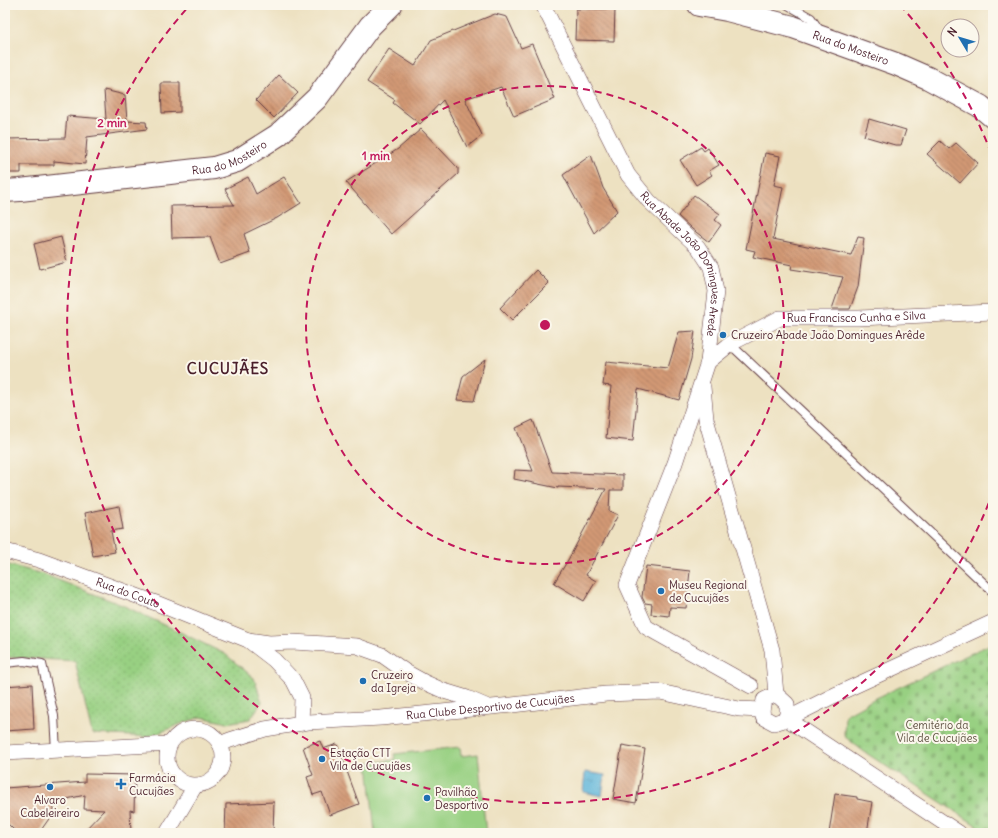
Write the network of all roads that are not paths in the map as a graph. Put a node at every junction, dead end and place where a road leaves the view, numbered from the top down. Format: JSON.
{"nodes":[{"id":1,"x":391,"y":5,"type":"edge"},
{"id":2,"x":543,"y":5,"type":"edge"},
{"id":3,"x":699,"y":5,"type":"edge"},
{"id":4,"x":788,"y":5,"type":"edge"},
{"id":5,"x":826,"y":38,"type":"junction"},
{"id":6,"x":993,"y":117,"type":"edge"},
{"id":7,"x":5,"y":191,"type":"edge"},
{"id":8,"x":993,"y":312,"type":"edge"},
{"id":9,"x":730,"y":344,"type":"junction"},
{"id":10,"x":708,"y":362,"type":"junction"},
{"id":11,"x":702,"y":380,"type":"junction"},
{"id":12,"x":5,"y":551,"type":"edge"},
{"id":13,"x":993,"y":592,"type":"edge"},
{"id":14,"x":993,"y":622,"type":"edge"},
{"id":15,"x":248,"y":640,"type":"junction"},
{"id":16,"x":5,"y":663,"type":"edge"},
{"id":17,"x":751,"y":686,"type":"dead end"},
{"id":18,"x":776,"y":694,"type":"junction"},
{"id":19,"x":488,"y":708,"type":"junction"},
{"id":20,"x":762,"y":710,"type":"junction"},
{"id":21,"x":787,"y":719,"type":"junction"},
{"id":22,"x":301,"y":723,"type":"junction"},
{"id":23,"x":169,"y":744,"type":"junction"},
{"id":24,"x":220,"y":744,"type":"junction"},
{"id":25,"x":56,"y":751,"type":"junction"},
{"id":26,"x":5,"y":753,"type":"edge"},
{"id":27,"x":194,"y":786,"type":"junction"},
{"id":28,"x":167,"y":833,"type":"edge"},
{"id":29,"x":959,"y":833,"type":"edge"}],
"edges":[{"from":1,"to":7,"type":"main road","name":"Rua do Mosteiro"},
{"from":2,"to":10,"type":"street","name":"Rua Abade João Domingues Arede"},
{"from":3,"to":5,"type":"main road","name":"Rua do Mosteiro"},
{"from":4,"to":5,"type":"lane"},
{"from":5,"to":6,"type":"main road","name":"Rua do Mosteiro"},
{"from":8,"to":9,"type":"street","name":"Rua Francisco Cunha e Silva"},
{"from":9,"to":10,"type":"street","name":"Rua Francisco Cunha e Silva"},
{"from":9,"to":13,"type":"lane"},
{"from":10,"to":11,"type":"street","name":"Rua Abade João Domingues Arede"},
{"from":11,"to":17,"type":"street","name":"Rua Abade João Domingues Arede"},
{"from":11,"to":18,"type":"street"},
{"from":12,"to":15,"type":"street","name":"Rua do Couto"},
{"from":14,"to":21,"type":"street"},
{"from":15,"to":19,"type":"street","name":"Rua do Couto"},
{"from":15,"to":22,"type":"street","name":"Rua do Couto"},
{"from":16,"to":25,"type":"lane"},
{"from":18,"to":20,"type":"street"},
{"from":18,"to":21,"type":"street"},
{"from":19,"to":20,"type":"street","name":"Rua Clube Desportivo de Cucujães"},
{"from":19,"to":22,"type":"street","name":"Rua Clube Desportivo de Cucujães"},
{"from":20,"to":21,"type":"street"},
{"from":21,"to":29,"type":"street"},
{"from":22,"to":24,"type":"street","name":"Rua Clube Desportivo de Cucujães"},
{"from":23,"to":24,"type":"street"},
{"from":23,"to":25,"type":"street"},
{"from":23,"to":27,"type":"street"},
{"from":24,"to":27,"type":"street"},
{"from":25,"to":26,"type":"street"},
{"from":27,"to":28,"type":"street"}]}
